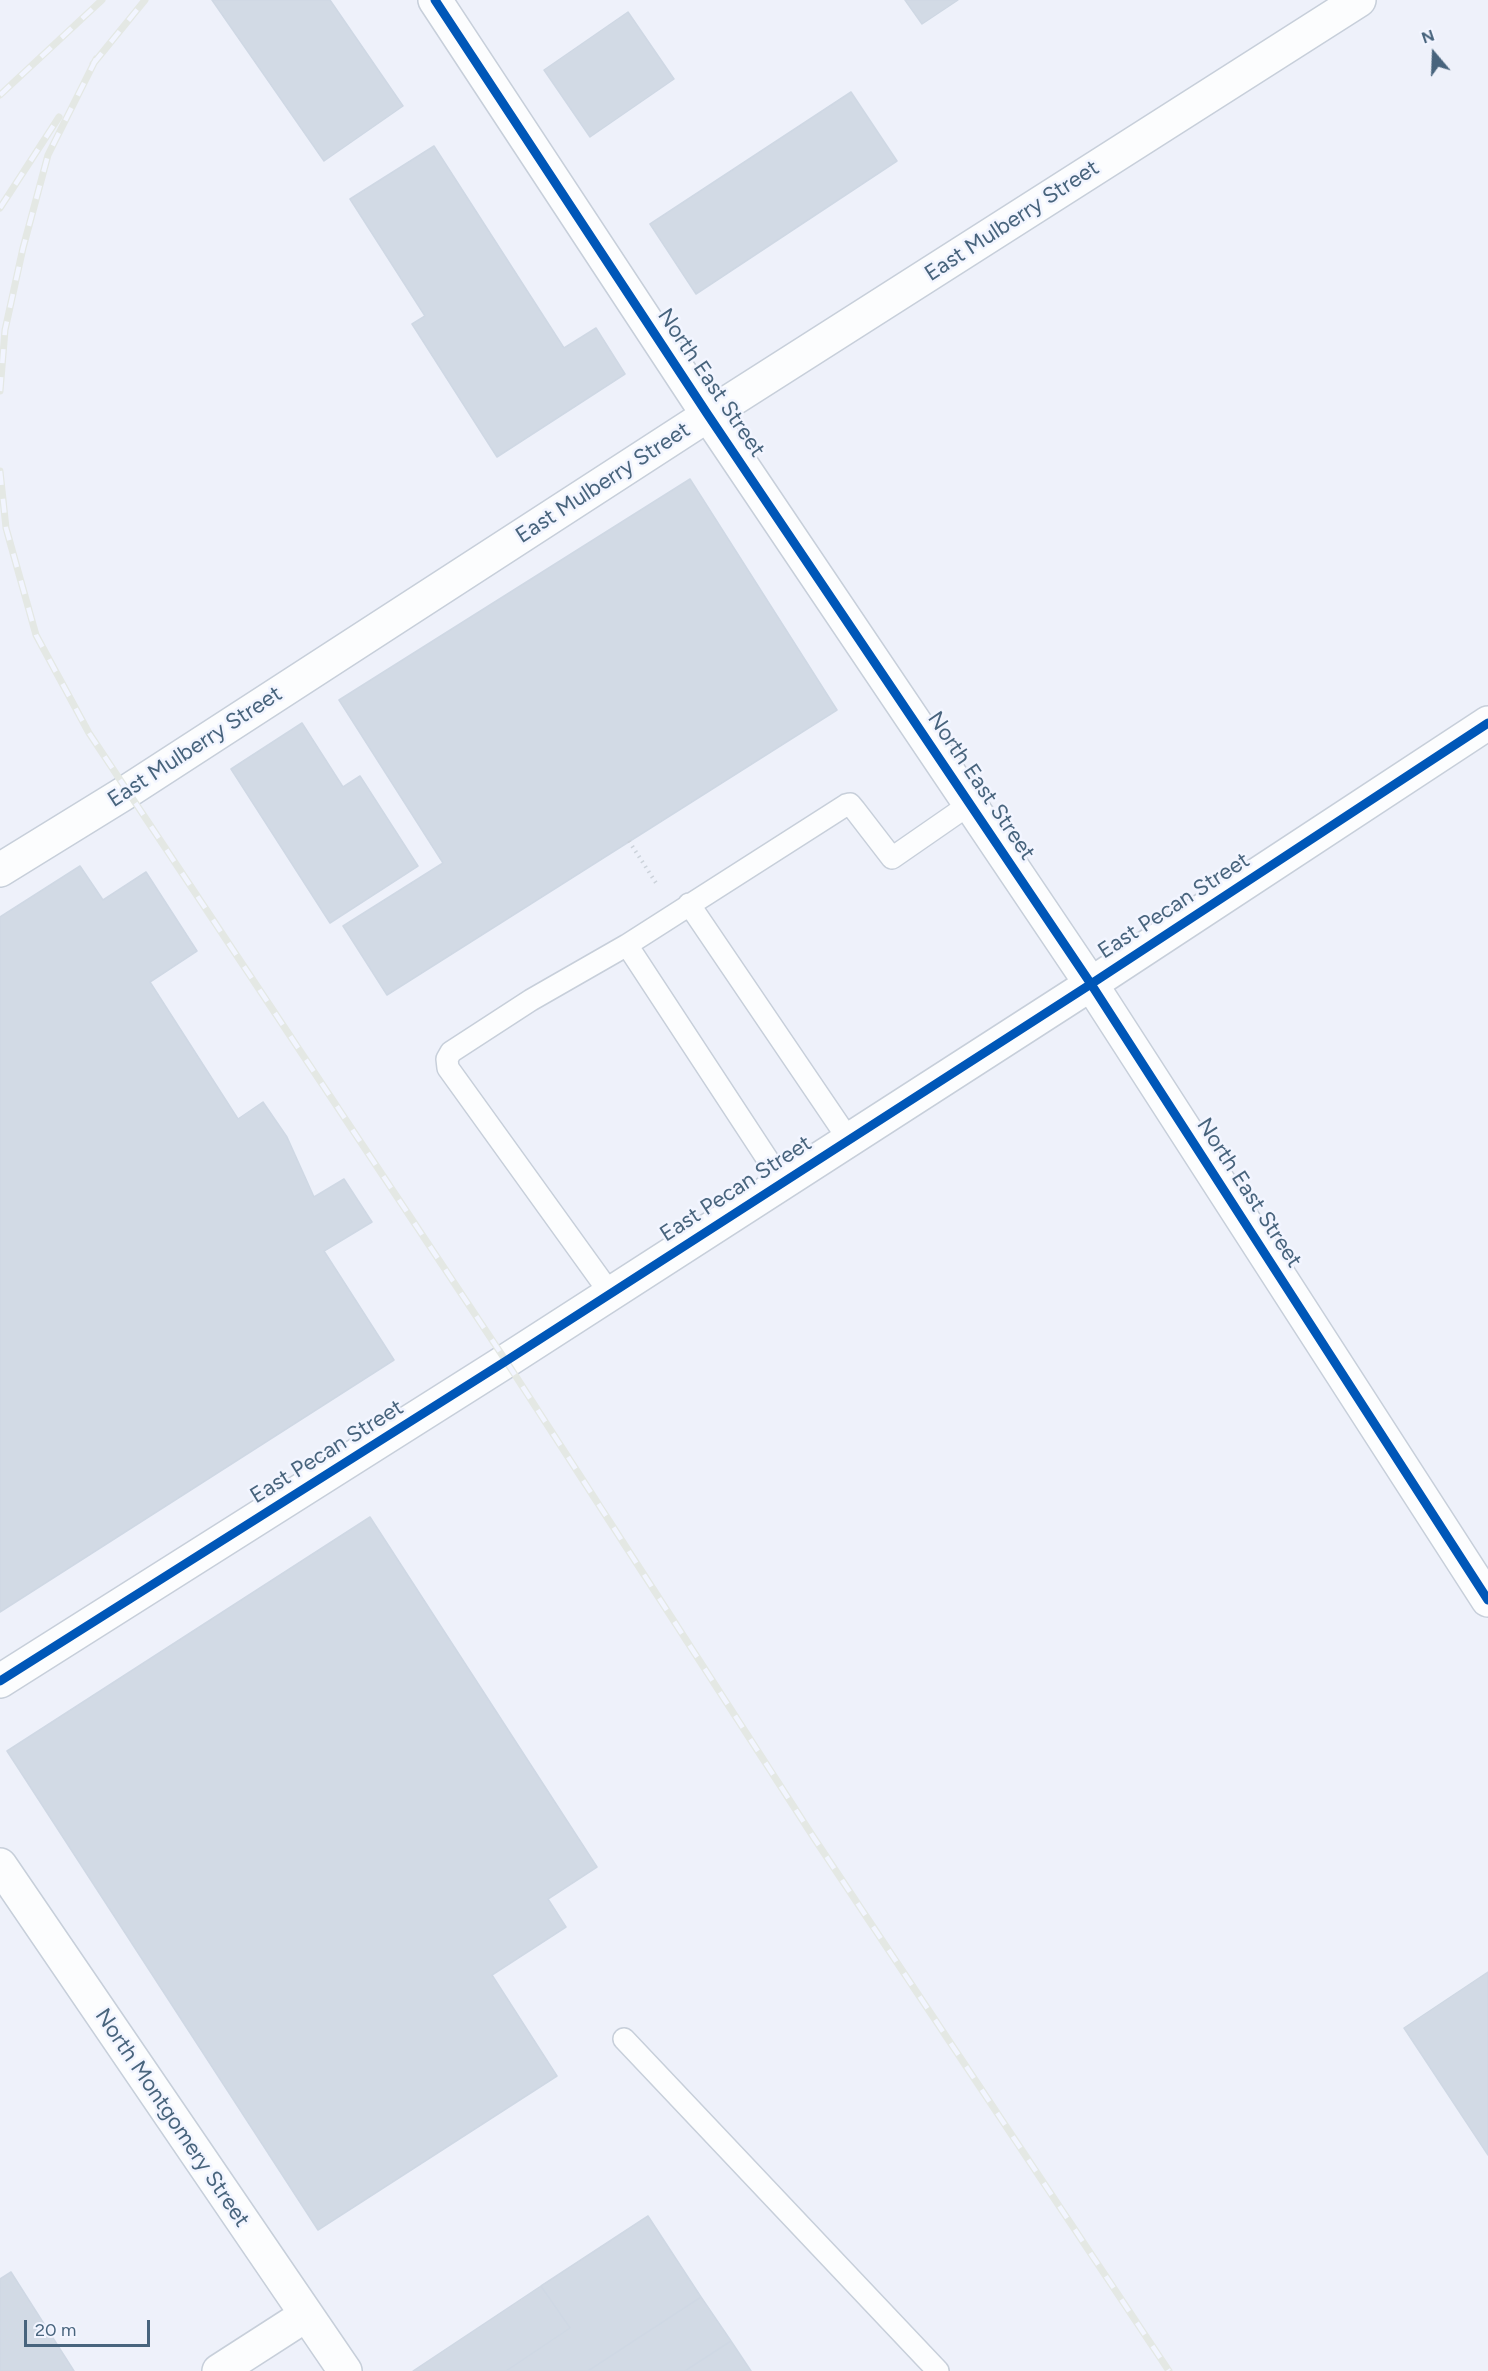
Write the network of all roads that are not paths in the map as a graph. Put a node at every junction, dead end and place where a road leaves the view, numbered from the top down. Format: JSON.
{"nodes":[{"id":1,"x":435,"y":0,"type":"edge"},
{"id":2,"x":1359,"y":0,"type":"edge"},
{"id":3,"x":708,"y":415,"type":"junction"},
{"id":4,"x":1488,"y":723,"type":"edge"},
{"id":5,"x":970,"y":804,"type":"junction"},
{"id":6,"x":0,"y":870,"type":"edge"},
{"id":7,"x":682,"y":908,"type":"junction"},
{"id":8,"x":627,"y":945,"type":"junction"},
{"id":9,"x":1091,"y":984,"type":"junction"},
{"id":10,"x":849,"y":1140,"type":"junction"},
{"id":11,"x":783,"y":1183,"type":"junction"},
{"id":12,"x":609,"y":1293,"type":"junction"},
{"id":13,"x":1488,"y":1600,"type":"edge"},
{"id":14,"x":0,"y":1681,"type":"edge"},
{"id":15,"x":0,"y":1865,"type":"edge"},
{"id":16,"x":624,"y":2039,"type":"dead end"},
{"id":17,"x":306,"y":2315,"type":"junction"},
{"id":18,"x":219,"y":2371,"type":"edge"},
{"id":19,"x":345,"y":2371,"type":"edge"},
{"id":20,"x":938,"y":2371,"type":"edge"}],
"edges":[{"from":1,"to":3,"type":"street","name":"North East Street"},
{"from":2,"to":3,"type":"street","name":"East Mulberry Street"},
{"from":3,"to":5,"type":"street","name":"North East Street"},
{"from":3,"to":6,"type":"street","name":"East Mulberry Street"},
{"from":4,"to":9,"type":"street","name":"East Pecan Street"},
{"from":5,"to":7,"type":"lane"},
{"from":5,"to":9,"type":"street","name":"North East Street"},
{"from":7,"to":8,"type":"lane"},
{"from":7,"to":10,"type":"lane"},
{"from":8,"to":11,"type":"lane"},
{"from":8,"to":12,"type":"lane"},
{"from":9,"to":10,"type":"street","name":"East Pecan Street"},
{"from":9,"to":13,"type":"street","name":"North East Street"},
{"from":10,"to":11,"type":"street","name":"East Pecan Street"},
{"from":11,"to":12,"type":"street","name":"East Pecan Street"},
{"from":12,"to":14,"type":"street","name":"East Pecan Street"},
{"from":15,"to":17,"type":"street","name":"North Montgomery Street"},
{"from":16,"to":20,"type":"lane"},
{"from":17,"to":18,"type":"street"},
{"from":17,"to":19,"type":"street","name":"North Montgomery Street"}]}
